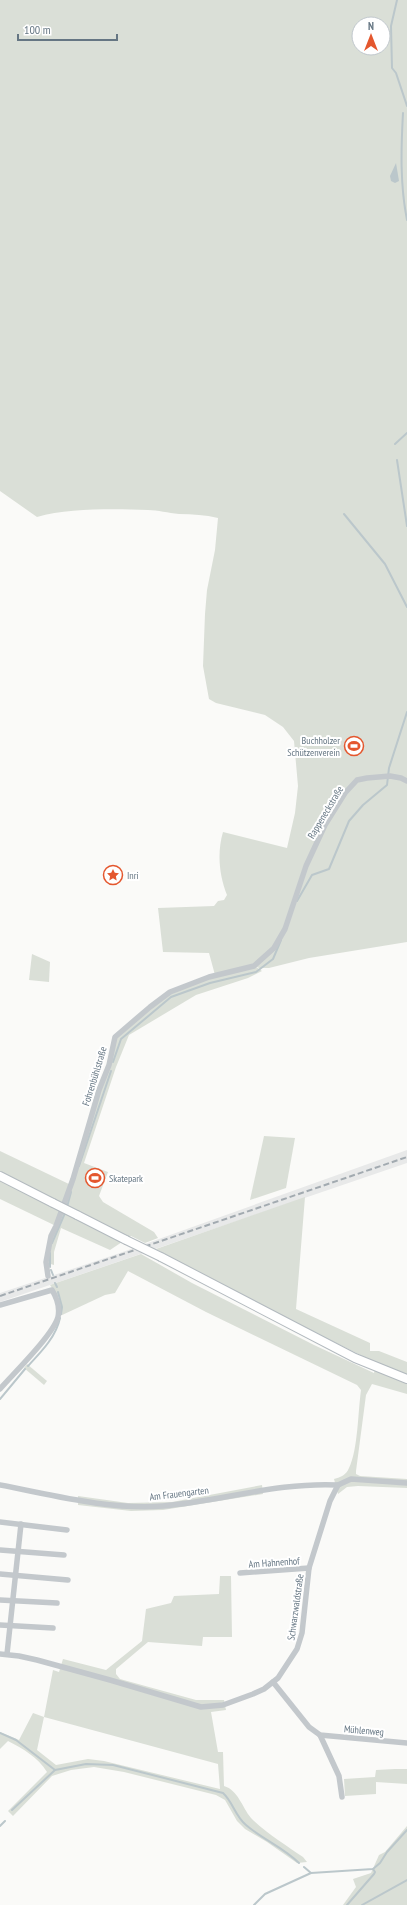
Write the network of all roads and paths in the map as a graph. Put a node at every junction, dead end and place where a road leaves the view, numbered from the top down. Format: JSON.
{"nodes":[{"id":1,"x":407,"y":781,"type":"edge"},
{"id":2,"x":300,"y":880,"type":"joint"},
{"id":3,"x":0,"y":1176,"type":"edge"},
{"id":4,"x":48,"y":1276,"type":"dead end"},
{"id":5,"x":0,"y":1305,"type":"edge"},
{"id":6,"x":407,"y":1379,"type":"edge"},
{"id":7,"x":0,"y":1380,"type":"edge"},
{"id":8,"x":7,"y":1381,"type":"junction"},
{"id":9,"x":0,"y":1389,"type":"edge"},
{"id":10,"x":407,"y":1483,"type":"edge"},
{"id":11,"x":0,"y":1485,"type":"edge"},
{"id":12,"x":338,"y":1485,"type":"junction"},
{"id":13,"x":0,"y":1522,"type":"edge"},
{"id":14,"x":21,"y":1524,"type":"junction"},
{"id":15,"x":67,"y":1530,"type":"dead end"},
{"id":16,"x":0,"y":1550,"type":"edge"},
{"id":17,"x":17,"y":1550,"type":"junction"},
{"id":18,"x":64,"y":1555,"type":"dead end"},
{"id":19,"x":309,"y":1568,"type":"junction"},
{"id":20,"x":240,"y":1573,"type":"dead end"},
{"id":21,"x":0,"y":1574,"type":"edge"},
{"id":22,"x":14,"y":1575,"type":"junction"},
{"id":23,"x":68,"y":1580,"type":"dead end"},
{"id":24,"x":0,"y":1600,"type":"edge"},
{"id":25,"x":13,"y":1601,"type":"junction"},
{"id":26,"x":57,"y":1603,"type":"dead end"},
{"id":27,"x":0,"y":1625,"type":"edge"},
{"id":28,"x":11,"y":1626,"type":"junction"},
{"id":29,"x":53,"y":1628,"type":"dead end"},
{"id":30,"x":0,"y":1654,"type":"edge"},
{"id":31,"x":7,"y":1654,"type":"junction"},
{"id":32,"x":273,"y":1682,"type":"junction"},
{"id":33,"x":320,"y":1735,"type":"junction"},
{"id":34,"x":407,"y":1743,"type":"edge"},
{"id":35,"x":342,"y":1797,"type":"dead end"}],
"edges":[{"from":1,"to":2,"type":"street","name":"Rappeneckstraße"},
{"from":2,"to":4,"type":"street","name":"Fohrenbühlstraße"},
{"from":3,"to":6,"type":"main road","bridge":true},
{"from":5,"to":8,"type":"street"},
{"from":7,"to":8,"type":"street"},
{"from":8,"to":9,"type":"street"},
{"from":10,"to":12,"type":"street"},
{"from":11,"to":12,"type":"street","name":"Am Frauengarten"},
{"from":12,"to":19,"type":"street","name":"Schwarzwaldstraße"},
{"from":13,"to":14,"type":"street"},
{"from":14,"to":15,"type":"street"},
{"from":14,"to":17,"type":"street"},
{"from":16,"to":17,"type":"street"},
{"from":17,"to":18,"type":"street"},
{"from":17,"to":22,"type":"street"},
{"from":19,"to":20,"type":"street","name":"Am Hahnenhof"},
{"from":19,"to":32,"type":"street","name":"Schwarzwaldstraße"},
{"from":21,"to":22,"type":"street"},
{"from":22,"to":23,"type":"street"},
{"from":22,"to":25,"type":"street"},
{"from":24,"to":25,"type":"street"},
{"from":25,"to":26,"type":"street"},
{"from":25,"to":28,"type":"street"},
{"from":27,"to":28,"type":"street"},
{"from":28,"to":29,"type":"street"},
{"from":28,"to":31,"type":"street"},
{"from":30,"to":31,"type":"street","name":"Schwarzwaldstraße"},
{"from":31,"to":32,"type":"street","name":"Schwarzwaldstraße"},
{"from":32,"to":33,"type":"street"},
{"from":33,"to":34,"type":"street","name":"Mühlenweg"},
{"from":33,"to":35,"type":"street"}]}
